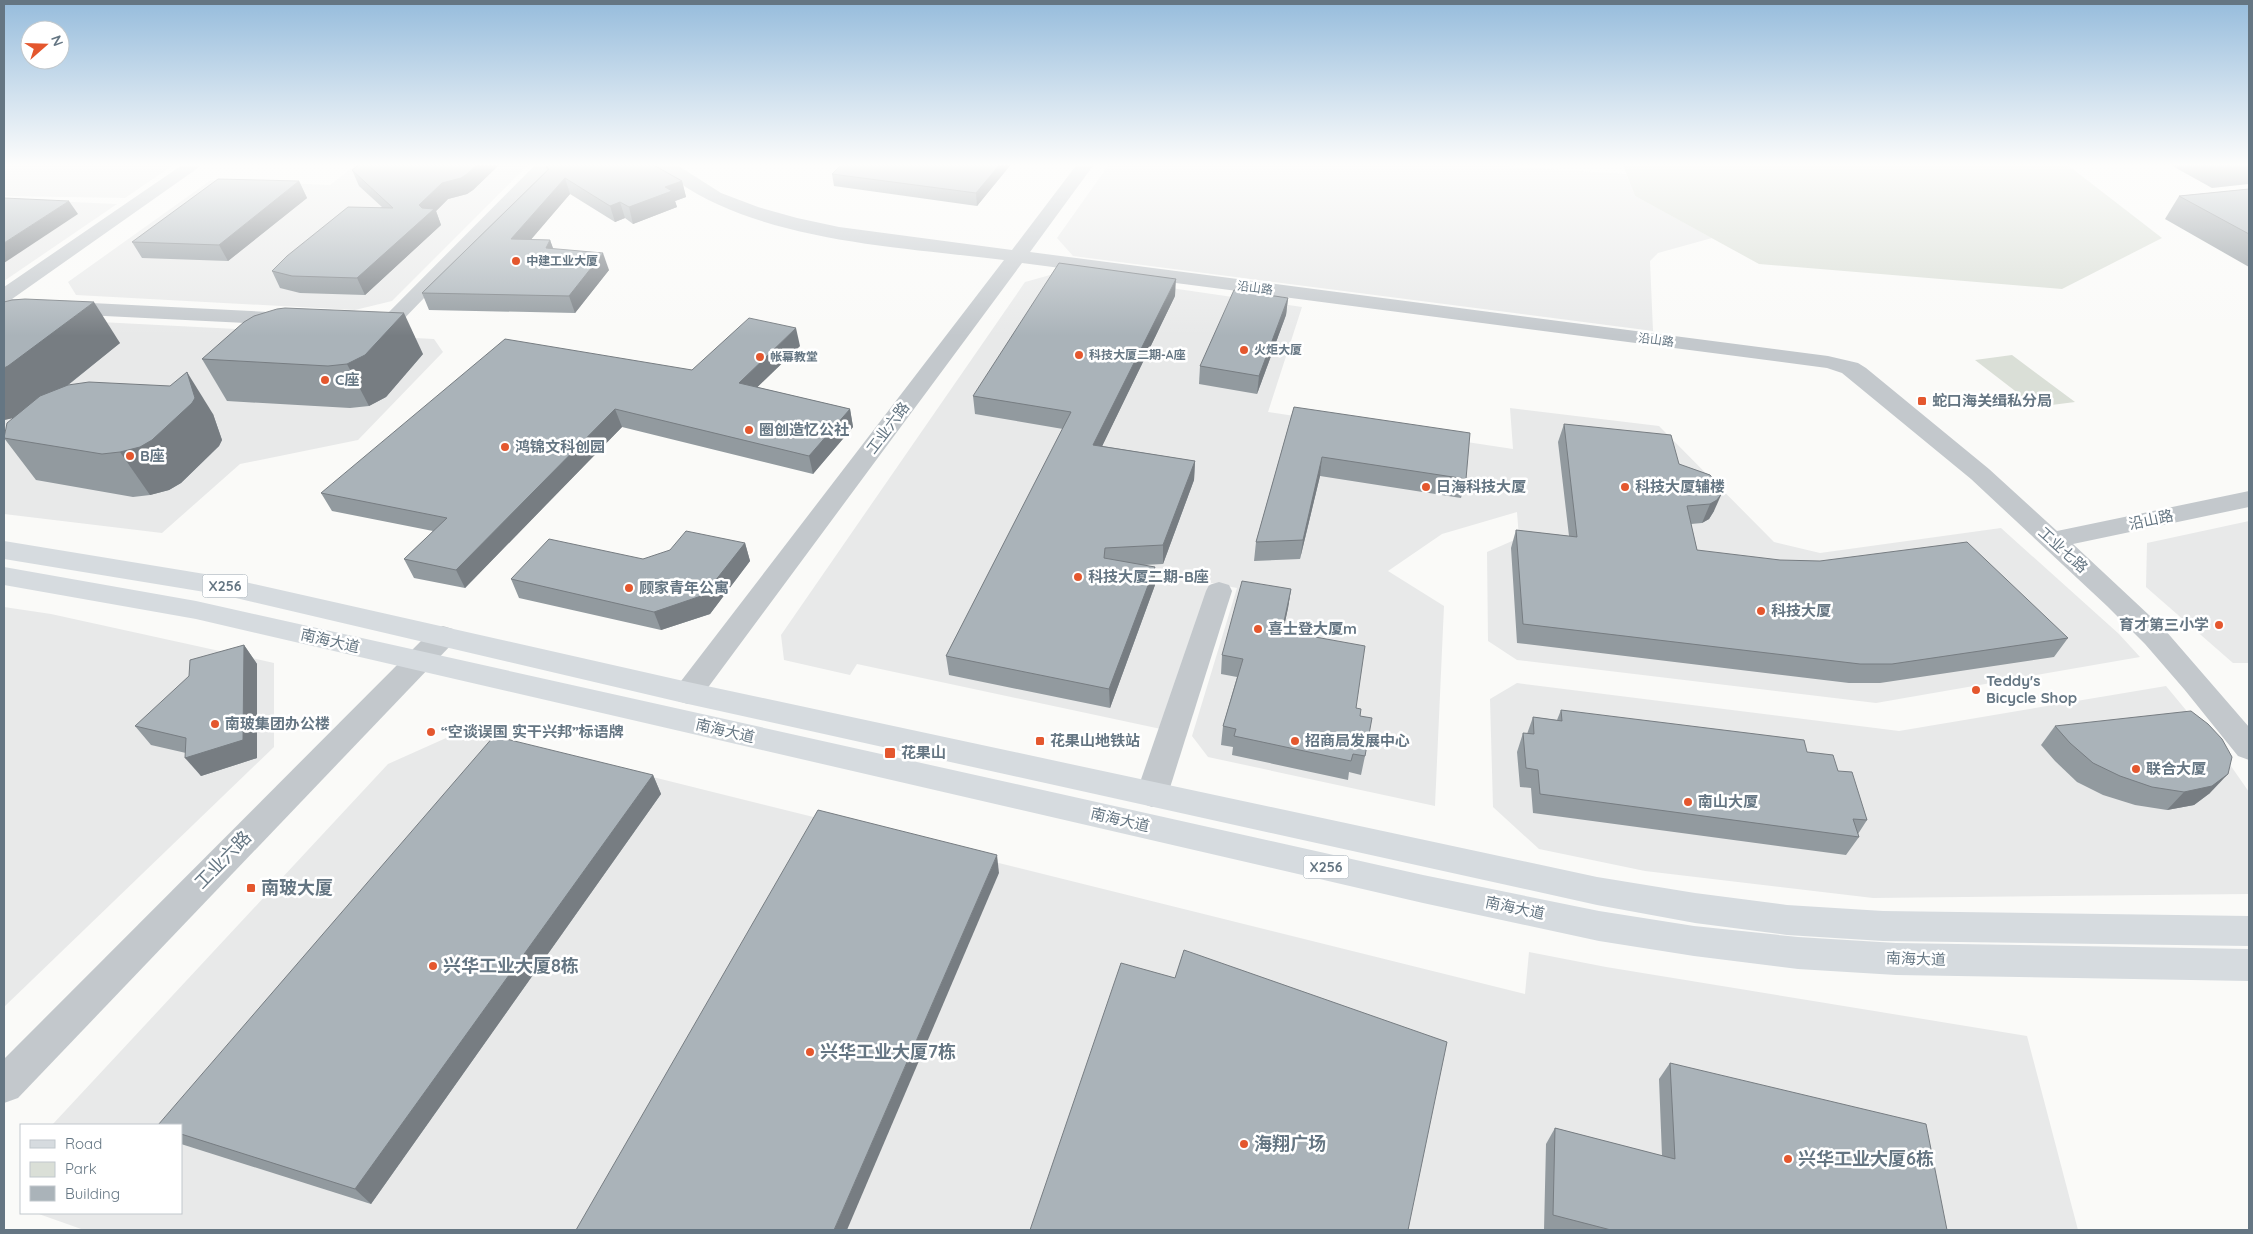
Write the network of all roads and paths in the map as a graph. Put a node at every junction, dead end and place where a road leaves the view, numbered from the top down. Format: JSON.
{"nodes":[{"id":1,"x":113,"y":221,"type":"edge"},
{"id":2,"x":489,"y":221,"type":"edge"},
{"id":3,"x":787,"y":221,"type":"edge"},
{"id":4,"x":1044,"y":221,"type":"edge"},
{"id":5,"x":1017,"y":256,"type":"junction"},
{"id":6,"x":4,"y":296,"type":"edge"},
{"id":7,"x":4,"y":305,"type":"edge"},
{"id":8,"x":309,"y":320,"type":"edge"},
{"id":9,"x":348,"y":322,"type":"edge"},
{"id":10,"x":1858,"y":373,"type":"joint"},
{"id":11,"x":2249,"y":499,"type":"edge"},
{"id":12,"x":2052,"y":540,"type":"junction"},
{"id":13,"x":4,"y":550,"type":"edge"},
{"id":14,"x":4,"y":576,"type":"edge"},
{"id":15,"x":1219,"y":592,"type":"dead end"},
{"id":16,"x":443,"y":636,"type":"junction"},
{"id":17,"x":418,"y":661,"type":"junction"},
{"id":18,"x":688,"y":693,"type":"junction"},
{"id":19,"x":2249,"y":748,"type":"edge"},
{"id":20,"x":1152,"y":794,"type":"junction"},
{"id":21,"x":2249,"y":931,"type":"edge"},
{"id":22,"x":2249,"y":965,"type":"edge"},
{"id":23,"x":4,"y":1085,"type":"edge"}],
"edges":[{"from":1,"to":6,"type":"street"},
{"from":2,"to":9,"type":"street"},
{"from":3,"to":5,"type":"street","name":"沿山路"},
{"from":4,"to":5,"type":"street","name":"工业六路"},
{"from":5,"to":10,"type":"street","name":"沿山路"},
{"from":5,"to":18,"type":"street","name":"工业六路"},
{"from":7,"to":8,"type":"street"},
{"from":10,"to":12,"type":"street","name":"工业七路"},
{"from":11,"to":12,"type":"street","name":"沿山路"},
{"from":12,"to":19,"type":"street","name":"工业七路"},
{"from":13,"to":16,"type":"main road","name":"南海大道","number":"X256"},
{"from":14,"to":17,"type":"main road","name":"南海大道","number":"X256"},
{"from":15,"to":20,"type":"street"},
{"from":16,"to":17,"type":"street","name":"工业六路"},
{"from":16,"to":18,"type":"main road","name":"南海大道","number":"X256"},
{"from":17,"to":22,"type":"main road","name":"南海大道","number":"X256"},
{"from":17,"to":23,"type":"street","name":"工业六路"},
{"from":18,"to":20,"type":"main road","name":"南海大道","number":"X256"},
{"from":20,"to":21,"type":"main road","name":"南海大道","number":"X256"}]}
